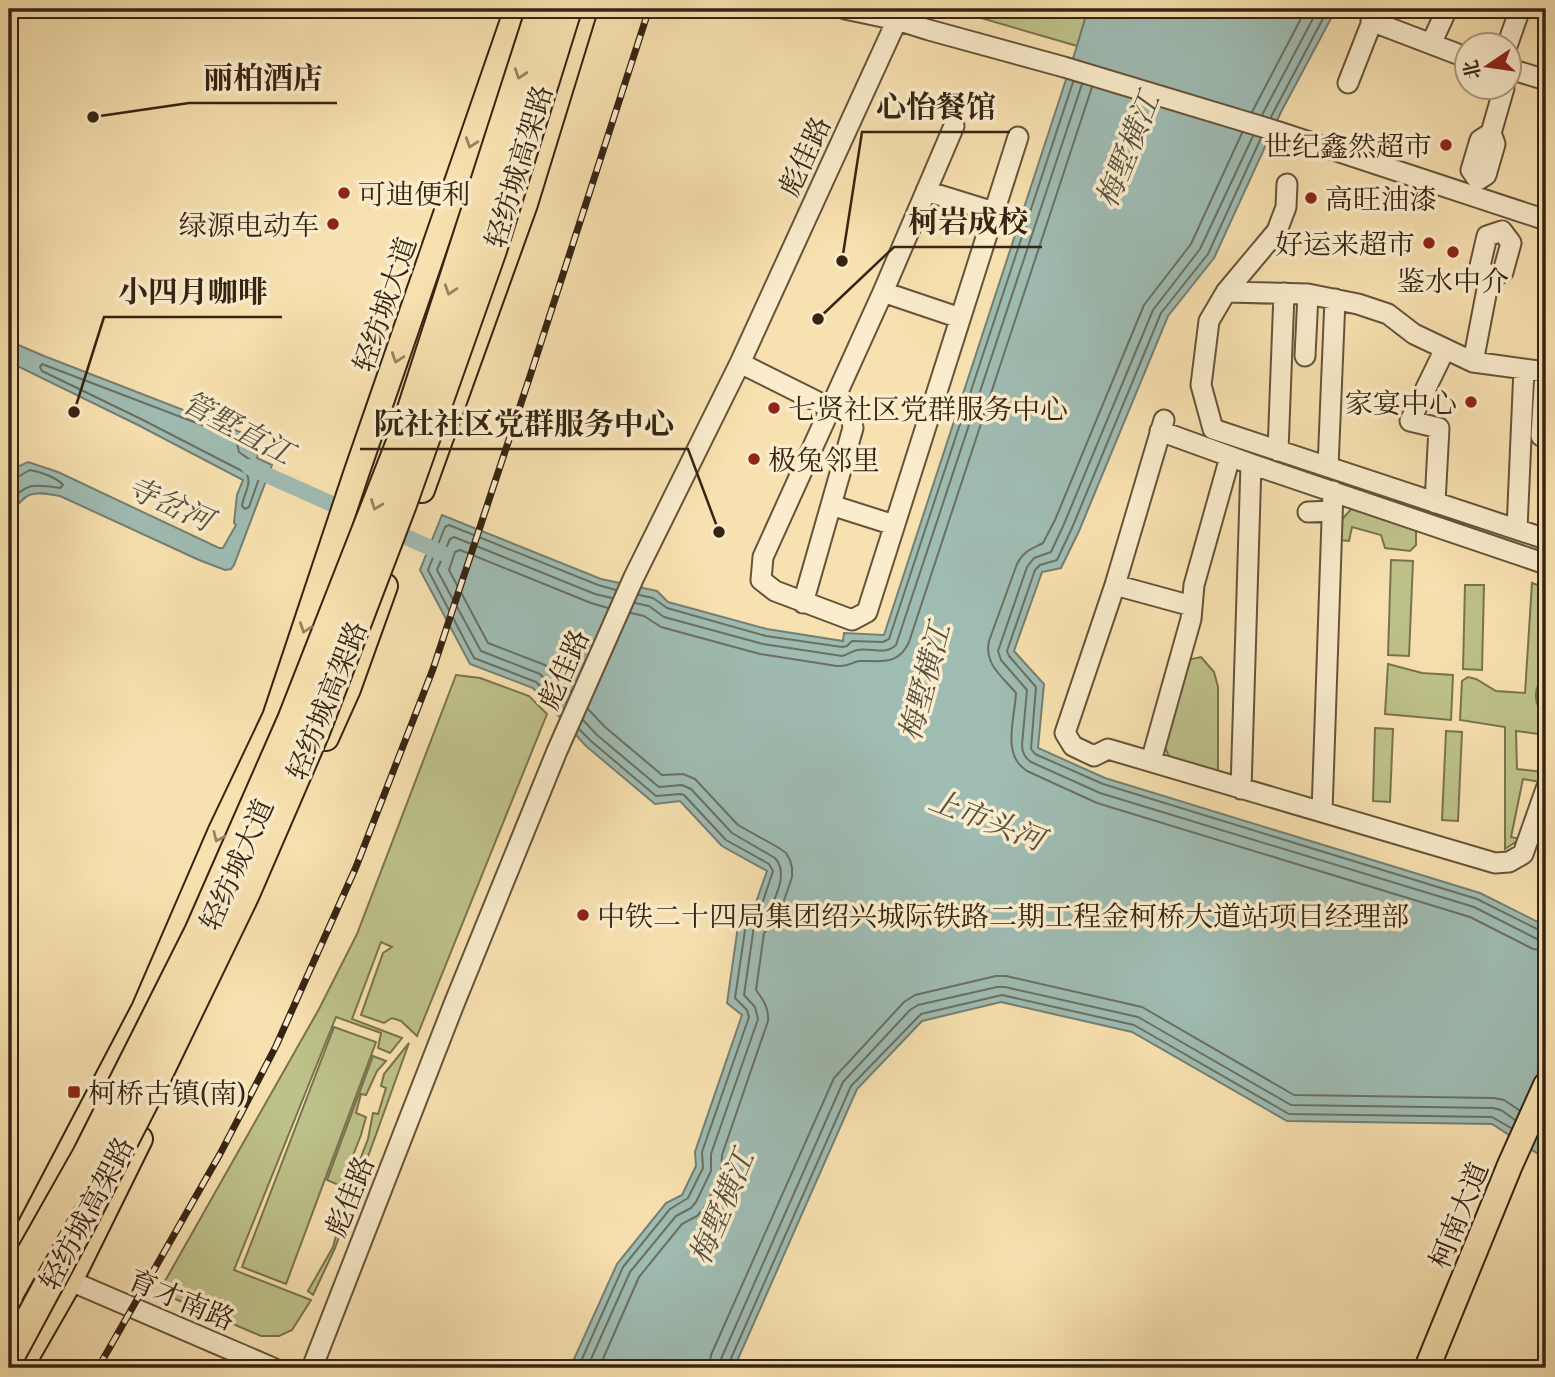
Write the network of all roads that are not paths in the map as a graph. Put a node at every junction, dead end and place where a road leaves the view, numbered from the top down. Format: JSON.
{"nodes":[{"id":1,"x":517,"y":9,"type":"edge"},
{"id":2,"x":541,"y":9,"type":"edge"},
{"id":3,"x":567,"y":9,"type":"edge"},
{"id":4,"x":584,"y":9,"type":"edge"},
{"id":5,"x":845,"y":9,"type":"edge"},
{"id":6,"x":1447,"y":9,"type":"edge"},
{"id":7,"x":1520,"y":9,"type":"edge"},
{"id":8,"x":899,"y":14,"type":"edge"},
{"id":9,"x":1374,"y":15,"type":"edge"},
{"id":10,"x":1512,"y":32,"type":"edge"},
{"id":11,"x":1431,"y":44,"type":"junction"},
{"id":12,"x":1454,"y":53,"type":"edge"},
{"id":13,"x":1524,"y":73,"type":"edge"},
{"id":14,"x":1546,"y":80,"type":"edge"},
{"id":15,"x":1348,"y":83,"type":"dead end"},
{"id":16,"x":1500,"y":102,"type":"edge"},
{"id":17,"x":954,"y":126,"type":"dead end"},
{"id":18,"x":1018,"y":137,"type":"dead end"},
{"id":19,"x":1287,"y":184,"type":"dead end"},
{"id":20,"x":1475,"y":188,"type":"junction"},
{"id":21,"x":926,"y":191,"type":"junction"},
{"id":22,"x":1509,"y":208,"type":"junction"},
{"id":23,"x":994,"y":212,"type":"junction"},
{"id":24,"x":1546,"y":220,"type":"edge"},
{"id":25,"x":883,"y":292,"type":"junction"},
{"id":26,"x":1226,"y":292,"type":"junction"},
{"id":27,"x":1284,"y":293,"type":"junction"},
{"id":28,"x":1308,"y":294,"type":"junction"},
{"id":29,"x":1335,"y":299,"type":"junction"},
{"id":30,"x":960,"y":318,"type":"junction"},
{"id":31,"x":1446,"y":349,"type":"junction"},
{"id":32,"x":1305,"y":356,"type":"dead end"},
{"id":33,"x":1473,"y":362,"type":"junction"},
{"id":34,"x":740,"y":363,"type":"junction"},
{"id":35,"x":1524,"y":369,"type":"junction"},
{"id":36,"x":1546,"y":372,"type":"edge"},
{"id":37,"x":830,"y":408,"type":"junction"},
{"id":38,"x":1541,"y":436,"type":"dead end"},
{"id":39,"x":1278,"y":451,"type":"junction"},
{"id":40,"x":1230,"y":457,"type":"junction"},
{"id":41,"x":1251,"y":464,"type":"junction"},
{"id":42,"x":1328,"y":467,"type":"junction"},
{"id":43,"x":1333,"y":501,"type":"junction"},
{"id":44,"x":1435,"y":503,"type":"junction"},
{"id":45,"x":831,"y":505,"type":"junction"},
{"id":46,"x":1308,"y":512,"type":"dead end"},
{"id":47,"x":894,"y":526,"type":"junction"},
{"id":48,"x":1517,"y":529,"type":"junction"},
{"id":49,"x":1546,"y":539,"type":"edge"},
{"id":50,"x":1546,"y":564,"type":"edge"},
{"id":51,"x":1115,"y":585,"type":"junction"},
{"id":52,"x":803,"y":603,"type":"junction"},
{"id":53,"x":1192,"y":606,"type":"junction"},
{"id":54,"x":1151,"y":761,"type":"junction"},
{"id":55,"x":1241,"y":789,"type":"junction"},
{"id":56,"x":1546,"y":789,"type":"edge"},
{"id":57,"x":1322,"y":812,"type":"junction"},
{"id":58,"x":1546,"y":1085,"type":"edge"},
{"id":59,"x":11,"y":1259,"type":"edge"},
{"id":60,"x":70,"y":1281,"type":"junction"},
{"id":61,"x":9,"y":1293,"type":"edge"},
{"id":62,"x":9,"y":1358,"type":"edge"},
{"id":63,"x":20,"y":1368,"type":"edge"},
{"id":64,"x":273,"y":1368,"type":"edge"},
{"id":65,"x":313,"y":1368,"type":"edge"},
{"id":66,"x":1427,"y":1368,"type":"edge"}],
"edges":[{"from":1,"to":59,"type":"main road","name":"轻纺城大道","one_way":true},
{"from":2,"to":61,"type":"highway","name":"轻纺城高架路","one_way":true,"bridge":true},
{"from":3,"to":62,"type":"highway","name":"轻纺城高架路","bridge":true},
{"from":4,"to":60,"type":"main road","name":"轻纺城大道"},
{"from":5,"to":8,"type":"street"},
{"from":6,"to":11,"type":"street"},
{"from":7,"to":10,"type":"street"},
{"from":8,"to":20,"type":"street"},
{"from":8,"to":34,"type":"street","name":"彪佳路"},
{"from":9,"to":11,"type":"street"},
{"from":9,"to":15,"type":"street"},
{"from":11,"to":12,"type":"street"},
{"from":13,"to":14,"type":"street"},
{"from":16,"to":20,"type":"street"},
{"from":17,"to":21,"type":"street"},
{"from":18,"to":23,"type":"street"},
{"from":19,"to":26,"type":"street"},
{"from":20,"to":22,"type":"street"},
{"from":21,"to":23,"type":"street"},
{"from":21,"to":25,"type":"street"},
{"from":22,"to":24,"type":"street"},
{"from":22,"to":33,"type":"street"},
{"from":23,"to":30,"type":"street"},
{"from":25,"to":30,"type":"street"},
{"from":25,"to":37,"type":"street"},
{"from":26,"to":27,"type":"street"},
{"from":26,"to":39,"type":"street"},
{"from":27,"to":28,"type":"street"},
{"from":27,"to":39,"type":"street"},
{"from":28,"to":29,"type":"street"},
{"from":28,"to":32,"type":"street"},
{"from":29,"to":31,"type":"street"},
{"from":29,"to":42,"type":"street"},
{"from":30,"to":47,"type":"street"},
{"from":31,"to":33,"type":"street"},
{"from":31,"to":44,"type":"street"},
{"from":33,"to":35,"type":"street"},
{"from":34,"to":37,"type":"street"},
{"from":34,"to":65,"type":"street","name":"彪佳路"},
{"from":35,"to":36,"type":"street"},
{"from":35,"to":48,"type":"street"},
{"from":36,"to":38,"type":"street"},
{"from":37,"to":45,"type":"street"},
{"from":37,"to":52,"type":"street"},
{"from":39,"to":42,"type":"street"},
{"from":40,"to":41,"type":"street"},
{"from":40,"to":51,"type":"street"},
{"from":40,"to":53,"type":"street"},
{"from":41,"to":43,"type":"street"},
{"from":41,"to":55,"type":"street"},
{"from":42,"to":44,"type":"street"},
{"from":43,"to":46,"type":"street"},
{"from":43,"to":50,"type":"street"},
{"from":43,"to":57,"type":"street"},
{"from":44,"to":48,"type":"street"},
{"from":45,"to":47,"type":"street"},
{"from":45,"to":52,"type":"street"},
{"from":47,"to":52,"type":"street"},
{"from":48,"to":49,"type":"street"},
{"from":51,"to":53,"type":"street"},
{"from":51,"to":54,"type":"street"},
{"from":53,"to":54,"type":"street"},
{"from":54,"to":55,"type":"street"},
{"from":55,"to":57,"type":"street"},
{"from":56,"to":57,"type":"street"},
{"from":58,"to":66,"type":"main road","name":"柯南大道"},
{"from":59,"to":60,"type":"street","name":"育才南路"},
{"from":60,"to":63,"type":"main road","name":"轻纺城大道"},
{"from":60,"to":64,"type":"street","name":"育才南路"}]}
